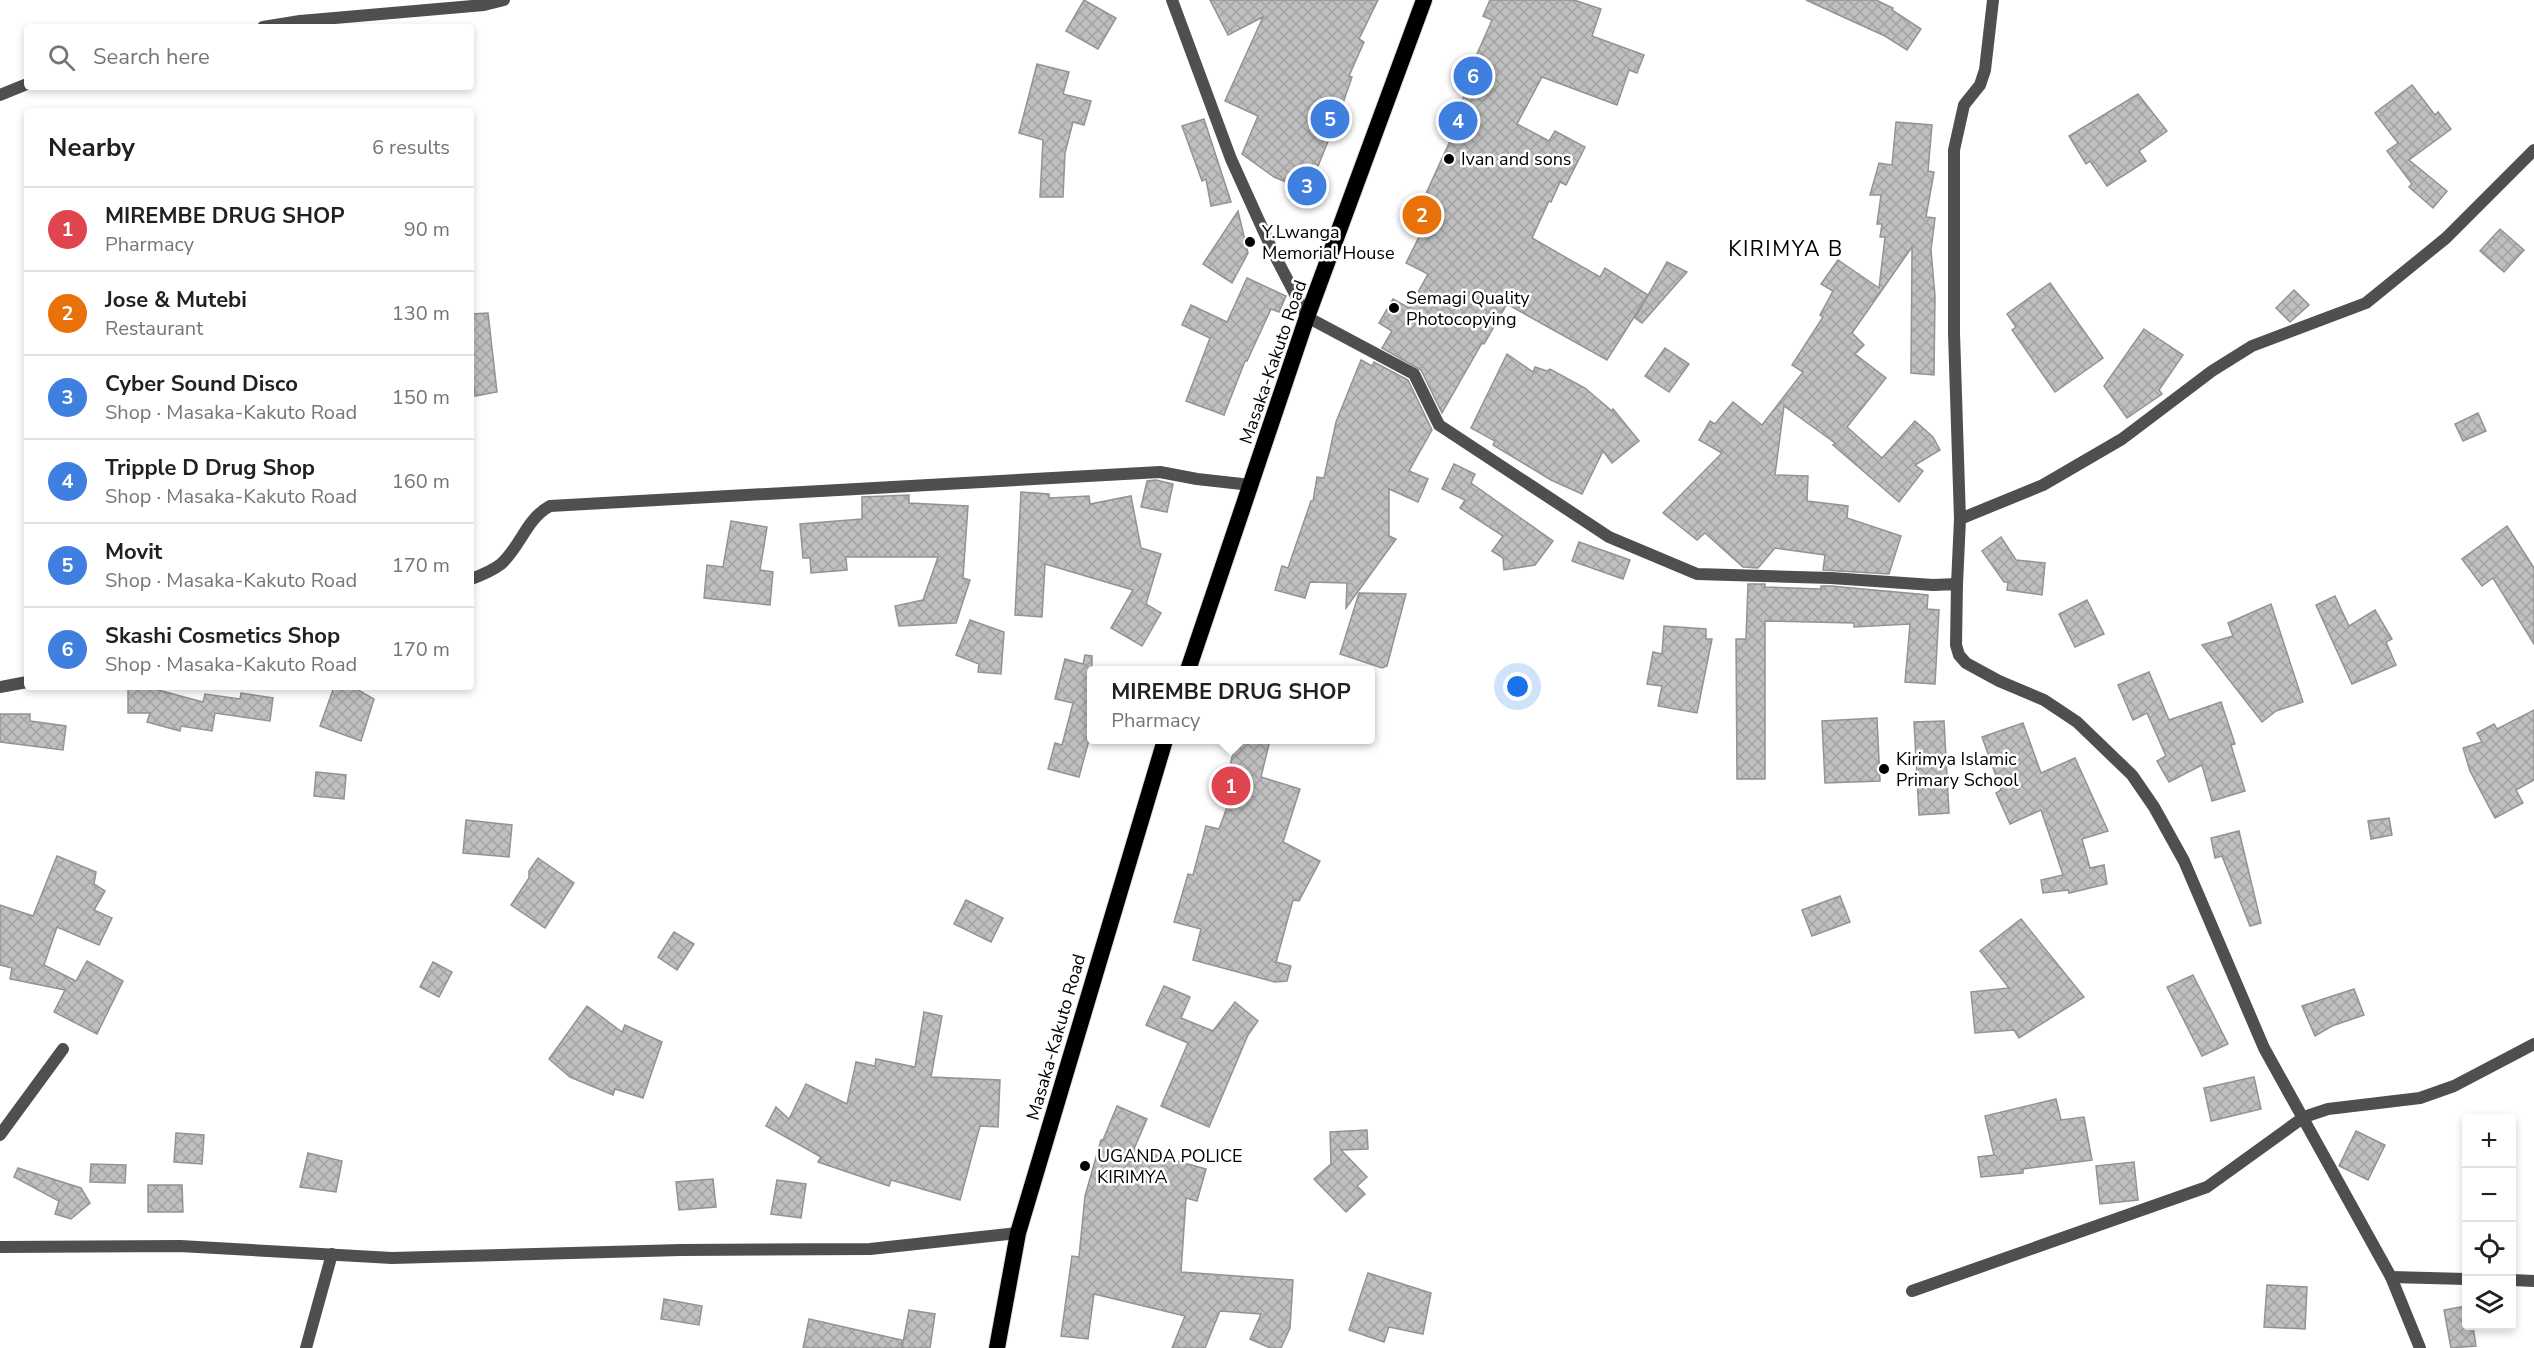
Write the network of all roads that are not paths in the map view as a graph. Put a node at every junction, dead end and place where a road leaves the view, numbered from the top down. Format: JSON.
{"nodes":[{"id":1,"x":504,"y":0,"type":"edge"},
{"id":2,"x":1172,"y":0,"type":"edge"},
{"id":3,"x":1424,"y":0,"type":"edge"},
{"id":4,"x":1993,"y":0,"type":"edge"},
{"id":5,"x":282,"y":24,"type":"edge"},
{"id":6,"x":24,"y":85,"type":"edge"},
{"id":7,"x":0,"y":95,"type":"edge"},
{"id":8,"x":2534,"y":150,"type":"edge"},
{"id":9,"x":1307,"y":317,"type":"junction"},
{"id":10,"x":1251,"y":484,"type":"junction"},
{"id":11,"x":1960,"y":519,"type":"junction"},
{"id":12,"x":474,"y":577,"type":"edge"},
{"id":13,"x":1957,"y":584,"type":"junction"},
{"id":14,"x":1189,"y":666,"type":"edge"},
{"id":15,"x":24,"y":683,"type":"edge"},
{"id":16,"x":0,"y":687,"type":"edge"},
{"id":17,"x":1164,"y":744,"type":"edge"},
{"id":18,"x":2534,"y":1044,"type":"edge"},
{"id":19,"x":63,"y":1049,"type":"dead end"},
{"id":20,"x":2304,"y":1117,"type":"junction"},
{"id":21,"x":0,"y":1135,"type":"edge"},
{"id":22,"x":1018,"y":1233,"type":"junction"},
{"id":23,"x":0,"y":1247,"type":"edge"},
{"id":24,"x":332,"y":1254,"type":"junction"},
{"id":25,"x":2391,"y":1277,"type":"junction"},
{"id":26,"x":2462,"y":1279,"type":"edge"},
{"id":27,"x":2516,"y":1280,"type":"edge"},
{"id":28,"x":2534,"y":1281,"type":"edge"},
{"id":29,"x":1912,"y":1291,"type":"dead end"},
{"id":30,"x":306,"y":1348,"type":"edge"},
{"id":31,"x":997,"y":1348,"type":"edge"},
{"id":32,"x":2420,"y":1348,"type":"edge"}],
"edges":[{"from":1,"to":5,"type":"street"},
{"from":2,"to":9,"type":"street"},
{"from":3,"to":9,"type":"highway","name":"Masaka-Kakuto Road"},
{"from":4,"to":11,"type":"street"},
{"from":6,"to":7,"type":"street"},
{"from":8,"to":11,"type":"street"},
{"from":9,"to":10,"type":"highway","name":"Masaka-Kakuto Road"},
{"from":9,"to":13,"type":"street"},
{"from":10,"to":12,"type":"street"},
{"from":10,"to":14,"type":"highway","name":"Masaka-Kakuto Road"},
{"from":11,"to":13,"type":"street"},
{"from":13,"to":20,"type":"street"},
{"from":15,"to":16,"type":"street"},
{"from":17,"to":22,"type":"highway","name":"Masaka-Kakuto Road"},
{"from":18,"to":20,"type":"street"},
{"from":19,"to":21,"type":"street"},
{"from":20,"to":25,"type":"street"},
{"from":20,"to":29,"type":"street"},
{"from":22,"to":24,"type":"street"},
{"from":22,"to":31,"type":"highway","name":"Masaka-Kakuto Road"},
{"from":23,"to":24,"type":"street"},
{"from":24,"to":30,"type":"street"},
{"from":25,"to":26,"type":"street"},
{"from":25,"to":32,"type":"street"},
{"from":27,"to":28,"type":"street"}]}
